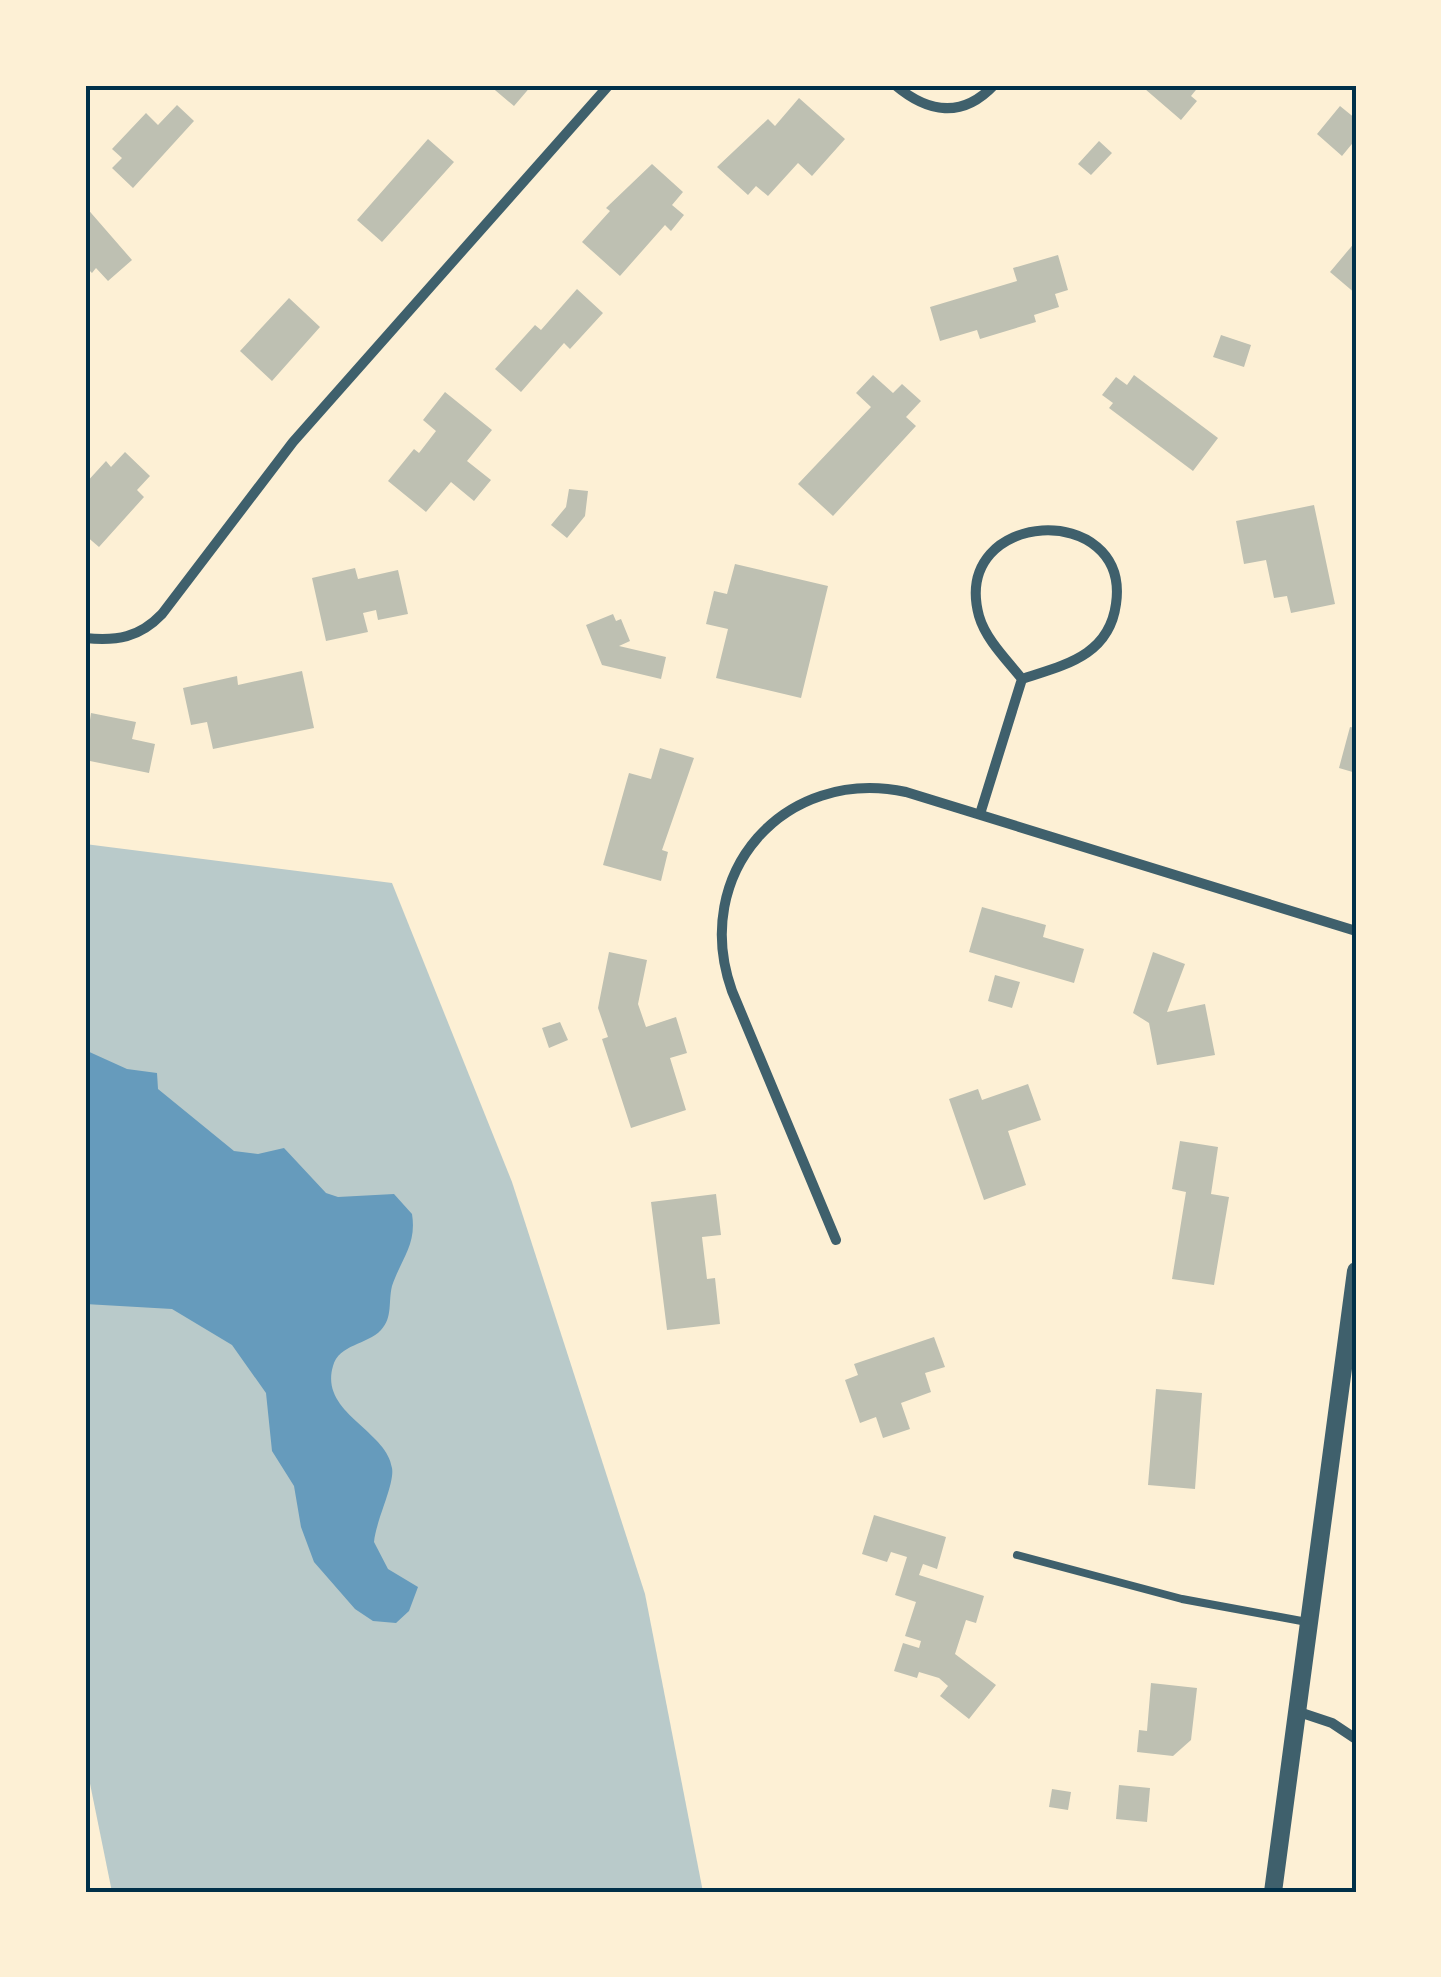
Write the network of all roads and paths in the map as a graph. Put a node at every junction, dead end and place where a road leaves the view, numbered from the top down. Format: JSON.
{"nodes":[{"id":1,"x":609,"y":85,"type":"edge"},
{"id":2,"x":895,"y":85,"type":"edge"},
{"id":3,"x":994,"y":85,"type":"edge"},
{"id":4,"x":85,"y":638,"type":"edge"},
{"id":5,"x":1022,"y":679,"type":"junction"},
{"id":6,"x":980,"y":814,"type":"junction"},
{"id":7,"x":1356,"y":931,"type":"edge"},
{"id":8,"x":836,"y":1240,"type":"dead end"},
{"id":9,"x":1356,"y":1271,"type":"edge"},
{"id":10,"x":1351,"y":1335,"type":"edge"},
{"id":11,"x":1017,"y":1555,"type":"dead end"},
{"id":12,"x":1312,"y":1623,"type":"junction"},
{"id":13,"x":1299,"y":1712,"type":"junction"},
{"id":14,"x":1356,"y":1739,"type":"edge"},
{"id":15,"x":1273,"y":1892,"type":"edge"}],
"edges":[{"from":1,"to":4,"type":"street"},
{"from":2,"to":3,"type":"street"},
{"from":5,"to":5,"type":"street"},
{"from":5,"to":6,"type":"street"},
{"from":6,"to":7,"type":"street"},
{"from":6,"to":8,"type":"street"},
{"from":9,"to":10,"type":"street"},
{"from":10,"to":12,"type":"street"},
{"from":11,"to":12,"type":"lane"},
{"from":12,"to":13,"type":"street"},
{"from":13,"to":14,"type":"street"},
{"from":13,"to":15,"type":"street"}]}
